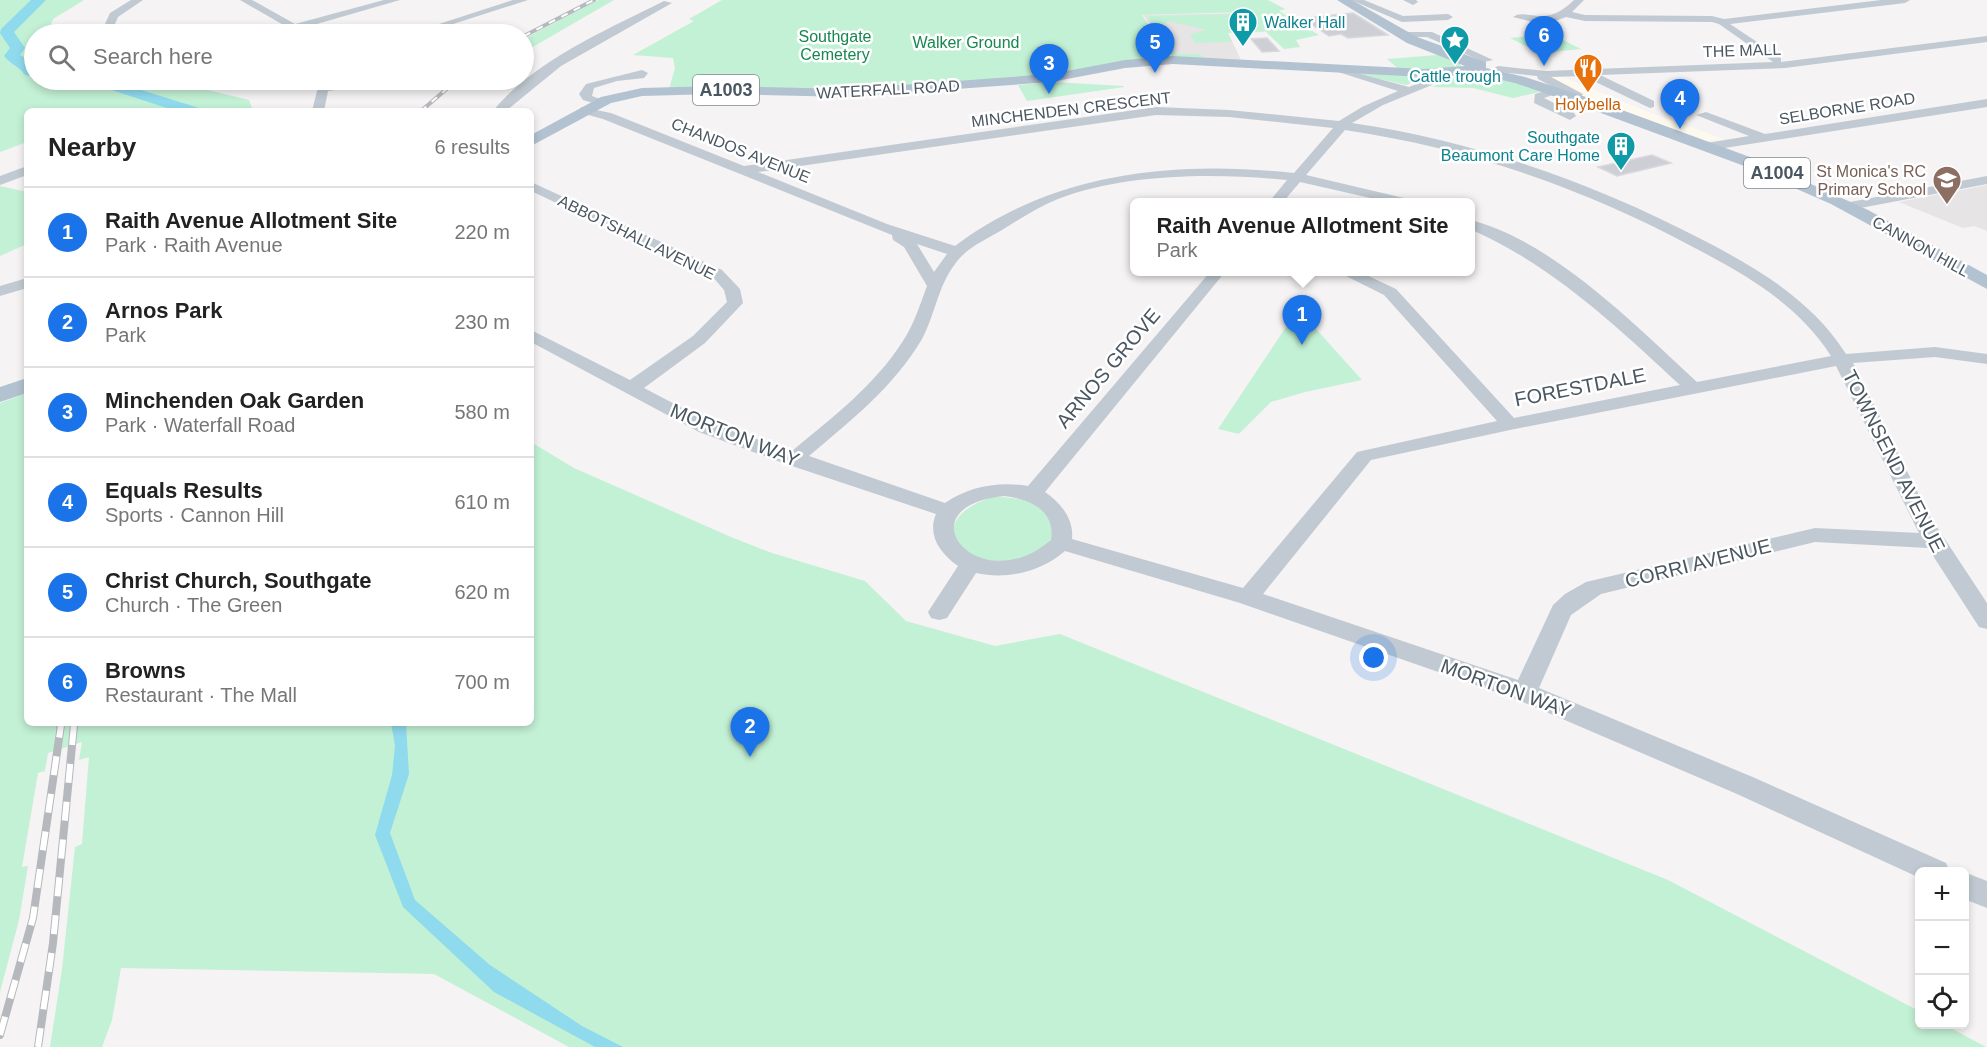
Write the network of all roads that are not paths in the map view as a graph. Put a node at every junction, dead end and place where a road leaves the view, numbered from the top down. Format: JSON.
{"nodes":[{"id":1,"x":138,"y":0,"type":"edge"},
{"id":2,"x":261,"y":0,"type":"edge"},
{"id":3,"x":395,"y":0,"type":"edge"},
{"id":4,"x":524,"y":0,"type":"edge"},
{"id":5,"x":1343,"y":0,"type":"edge"},
{"id":6,"x":1356,"y":0,"type":"edge"},
{"id":7,"x":1579,"y":0,"type":"edge"},
{"id":8,"x":1857,"y":0,"type":"edge"},
{"id":9,"x":1905,"y":0,"type":"edge"},
{"id":10,"x":246,"y":2,"type":"edge"},
{"id":11,"x":667,"y":3,"type":"dead end"},
{"id":12,"x":1870,"y":4,"type":"junction"},
{"id":13,"x":1718,"y":10,"type":"dead end"},
{"id":14,"x":1566,"y":14,"type":"junction"},
{"id":15,"x":1390,"y":15,"type":"junction"},
{"id":16,"x":1374,"y":16,"type":"junction"},
{"id":17,"x":1448,"y":17,"type":"dead end"},
{"id":18,"x":1518,"y":17,"type":"dead end"},
{"id":19,"x":1736,"y":20,"type":"junction"},
{"id":20,"x":1724,"y":22,"type":"junction"},
{"id":21,"x":110,"y":24,"type":"edge"},
{"id":22,"x":289,"y":24,"type":"edge"},
{"id":23,"x":306,"y":24,"type":"edge"},
{"id":24,"x":446,"y":24,"type":"edge"},
{"id":25,"x":1987,"y":39,"type":"edge"},
{"id":26,"x":1778,"y":60,"type":"dead end"},
{"id":27,"x":1487,"y":68,"type":"junction"},
{"id":28,"x":1339,"y":69,"type":"junction"},
{"id":29,"x":1582,"y":71,"type":"junction"},
{"id":30,"x":642,"y":73,"type":"dead end"},
{"id":31,"x":1453,"y":73,"type":"junction"},
{"id":32,"x":1537,"y":74,"type":"junction"},
{"id":33,"x":534,"y":82,"type":"edge"},
{"id":34,"x":323,"y":90,"type":"edge"},
{"id":35,"x":524,"y":90,"type":"edge"},
{"id":36,"x":1554,"y":91,"type":"junction"},
{"id":37,"x":1403,"y":92,"type":"junction"},
{"id":38,"x":1575,"y":98,"type":"junction"},
{"id":39,"x":599,"y":103,"type":"junction"},
{"id":40,"x":1987,"y":103,"type":"edge"},
{"id":41,"x":1650,"y":104,"type":"dead end"},
{"id":42,"x":319,"y":108,"type":"edge"},
{"id":43,"x":503,"y":108,"type":"edge"},
{"id":44,"x":585,"y":110,"type":"junction"},
{"id":45,"x":1702,"y":115,"type":"dead end"},
{"id":46,"x":1570,"y":116,"type":"dead end"},
{"id":47,"x":1342,"y":124,"type":"junction"},
{"id":48,"x":1762,"y":137,"type":"junction"},
{"id":49,"x":534,"y":139,"type":"edge"},
{"id":50,"x":1712,"y":146,"type":"junction"},
{"id":51,"x":745,"y":170,"type":"junction"},
{"id":52,"x":24,"y":171,"type":"edge"},
{"id":53,"x":1296,"y":178,"type":"junction"},
{"id":54,"x":1987,"y":180,"type":"edge"},
{"id":55,"x":0,"y":181,"type":"edge"},
{"id":56,"x":534,"y":187,"type":"edge"},
{"id":57,"x":1278,"y":198,"type":"edge"},
{"id":58,"x":1385,"y":198,"type":"edge"},
{"id":59,"x":1850,"y":206,"type":"junction"},
{"id":60,"x":1475,"y":226,"type":"edge"},
{"id":61,"x":882,"y":227,"type":"junction"},
{"id":62,"x":957,"y":252,"type":"junction"},
{"id":63,"x":1215,"y":276,"type":"edge"},
{"id":64,"x":1357,"y":276,"type":"edge"},
{"id":65,"x":1987,"y":283,"type":"edge"},
{"id":66,"x":24,"y":284,"type":"edge"},
{"id":67,"x":934,"y":285,"type":"junction"},
{"id":68,"x":0,"y":291,"type":"edge"},
{"id":69,"x":534,"y":337,"type":"edge"},
{"id":70,"x":1987,"y":359,"type":"edge"},
{"id":71,"x":1843,"y":360,"type":"junction"},
{"id":72,"x":24,"y":386,"type":"edge"},
{"id":73,"x":1693,"y":388,"type":"junction"},
{"id":74,"x":629,"y":389,"type":"junction"},
{"id":75,"x":0,"y":395,"type":"edge"},
{"id":76,"x":1510,"y":424,"type":"junction"},
{"id":77,"x":793,"y":459,"type":"junction"},
{"id":78,"x":1033,"y":494,"type":"junction"},
{"id":79,"x":949,"y":511,"type":"junction"},
{"id":80,"x":1931,"y":541,"type":"junction"},
{"id":81,"x":1061,"y":543,"type":"junction"},
{"id":82,"x":971,"y":563,"type":"junction"},
{"id":83,"x":1248,"y":597,"type":"junction"},
{"id":84,"x":939,"y":612,"type":"dead end"},
{"id":85,"x":1987,"y":621,"type":"edge"},
{"id":86,"x":1525,"y":692,"type":"junction"},
{"id":87,"x":1925,"y":867,"type":"edge"},
{"id":88,"x":1969,"y":887,"type":"edge"},
{"id":89,"x":1987,"y":895,"type":"edge"}],
"edges":[{"from":1,"to":21,"type":"street"},
{"from":2,"to":10,"type":"street"},
{"from":3,"to":23,"type":"street"},
{"from":4,"to":24,"type":"street"},
{"from":5,"to":16,"type":"main road","number":"A1004"},
{"from":6,"to":15,"type":"street"},
{"from":7,"to":14,"type":"street"},
{"from":8,"to":12,"type":"street"},
{"from":9,"to":12,"type":"street"},
{"from":10,"to":22,"type":"street"},
{"from":11,"to":33,"type":"street"},
{"from":12,"to":19,"type":"street"},
{"from":13,"to":19,"type":"street"},
{"from":14,"to":18,"type":"street"},
{"from":14,"to":20,"type":"street"},
{"from":15,"to":16,"type":"street"},
{"from":15,"to":17,"type":"street"},
{"from":16,"to":27,"type":"main road","number":"A1004"},
{"from":19,"to":20,"type":"street"},
{"from":20,"to":26,"type":"street"},
{"from":25,"to":29,"type":"street","name":"THE MALL"},
{"from":27,"to":31,"type":"main road"},
{"from":27,"to":32,"type":"street","name":"THE MALL"},
{"from":27,"to":36,"type":"main road","name":"CANNON HILL","number":"A1004"},
{"from":28,"to":31,"type":"main road","number":"A1003"},
{"from":28,"to":37,"type":"street"},
{"from":28,"to":39,"type":"main road","name":"WATERFALL ROAD","number":"A1003"},
{"from":29,"to":32,"type":"street","name":"THE MALL"},
{"from":29,"to":41,"type":"street"},
{"from":30,"to":39,"type":"street"},
{"from":31,"to":37,"type":"street"},
{"from":32,"to":38,"type":"street"},
{"from":34,"to":42,"type":"street"},
{"from":35,"to":43,"type":"street"},
{"from":36,"to":38,"type":"main road","name":"CANNON HILL","number":"A1004"},
{"from":36,"to":46,"type":"street"},
{"from":37,"to":47,"type":"street"},
{"from":38,"to":50,"type":"main road","name":"CANNON HILL","number":"A1004"},
{"from":39,"to":44,"type":"main road","name":"WATERFALL ROAD","number":"A1003"},
{"from":40,"to":48,"type":"street","name":"SELBORNE ROAD"},
{"from":44,"to":49,"type":"main road","name":"WATERFALL ROAD","number":"A1003"},
{"from":44,"to":51,"type":"street","name":"CHANDOS AVENUE"},
{"from":45,"to":48,"type":"street"},
{"from":47,"to":51,"type":"street","name":"MINCHENDEN CRESCENT"},
{"from":47,"to":53,"type":"street"},
{"from":47,"to":71,"type":"street","name":"MINCHENDEN CRESCENT"},
{"from":48,"to":50,"type":"street","name":"SELBORNE ROAD"},
{"from":50,"to":59,"type":"main road","name":"CANNON HILL","number":"A1004"},
{"from":51,"to":61,"type":"street","name":"CHANDOS AVENUE"},
{"from":52,"to":55,"type":"street"},
{"from":53,"to":57,"type":"street"},
{"from":53,"to":58,"type":"street"},
{"from":53,"to":62,"type":"street"},
{"from":54,"to":59,"type":"street"},
{"from":56,"to":74,"type":"street","name":"ABBOTSHALL AVENUE"},
{"from":59,"to":65,"type":"main road","name":"CANNON HILL","number":"A1004"},
{"from":60,"to":73,"type":"street"},
{"from":61,"to":62,"type":"street","name":"CHANDOS AVENUE"},
{"from":61,"to":67,"type":"street","name":"CHANDOS AVENUE"},
{"from":62,"to":67,"type":"street"},
{"from":63,"to":78,"type":"street","name":"ARNOS GROVE"},
{"from":64,"to":76,"type":"street"},
{"from":66,"to":68,"type":"street"},
{"from":67,"to":77,"type":"street"},
{"from":69,"to":74,"type":"street","name":"MORTON WAY"},
{"from":70,"to":71,"type":"street","name":"FORESTDALE"},
{"from":71,"to":73,"type":"street","name":"FORESTDALE"},
{"from":71,"to":80,"type":"street","name":"TOWNSEND AVENUE"},
{"from":72,"to":75,"type":"main road"},
{"from":73,"to":76,"type":"street","name":"FORESTDALE"},
{"from":74,"to":77,"type":"street","name":"MORTON WAY"},
{"from":76,"to":83,"type":"street","name":"FORESTDALE"},
{"from":77,"to":79,"type":"street","name":"MORTON WAY"},
{"from":78,"to":79,"type":"street"},
{"from":78,"to":81,"type":"street"},
{"from":79,"to":82,"type":"street"},
{"from":80,"to":85,"type":"street","name":"TOWNSEND AVENUE"},
{"from":80,"to":86,"type":"street","name":"CORRI AVENUE"},
{"from":81,"to":82,"type":"street"},
{"from":81,"to":83,"type":"street","name":"MORTON WAY"},
{"from":82,"to":84,"type":"street"},
{"from":83,"to":86,"type":"street","name":"MORTON WAY"},
{"from":86,"to":87,"type":"street","name":"MORTON WAY"},
{"from":88,"to":89,"type":"street"}]}
